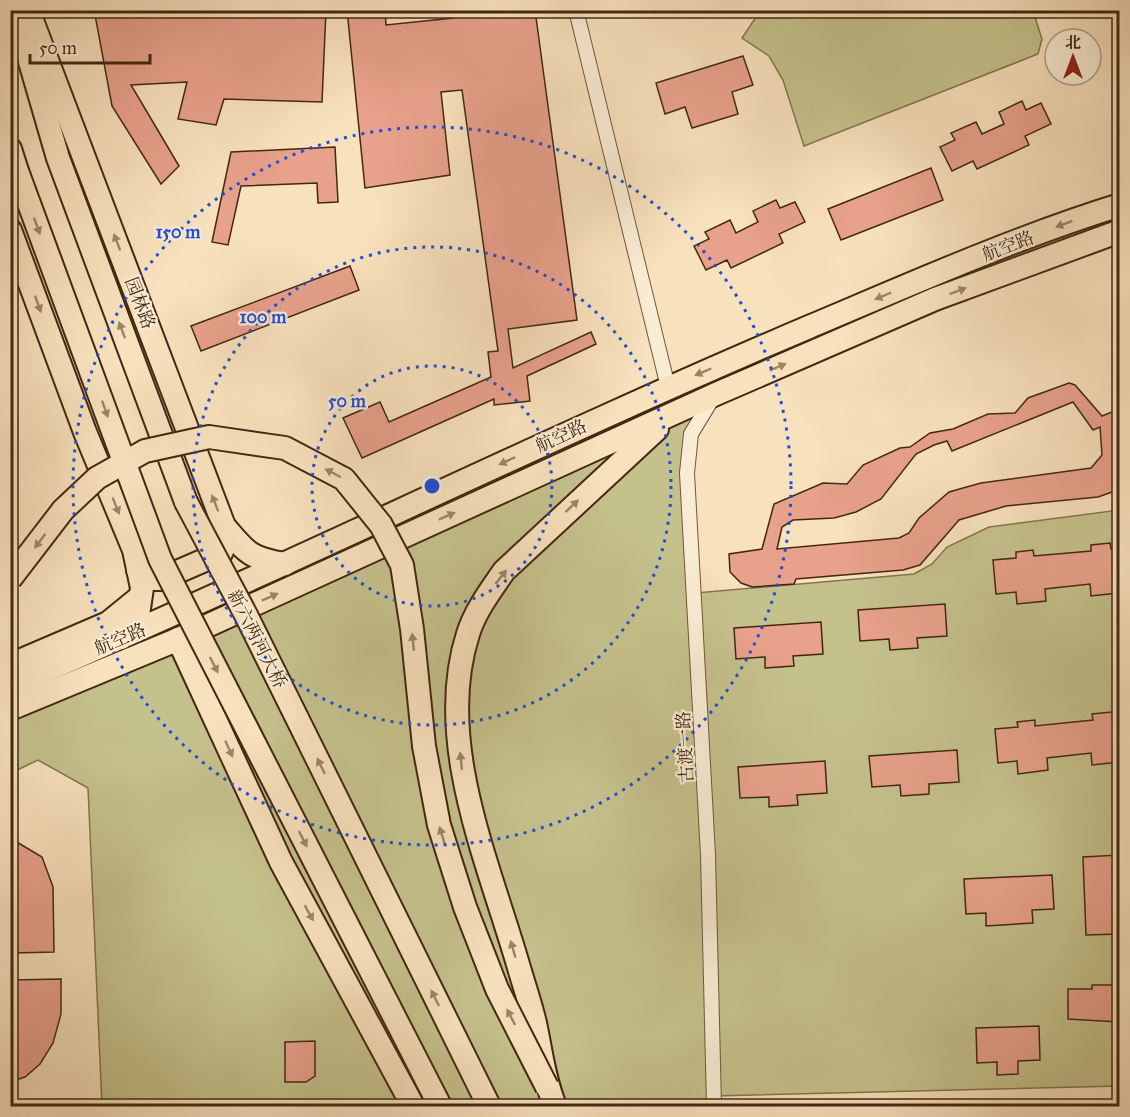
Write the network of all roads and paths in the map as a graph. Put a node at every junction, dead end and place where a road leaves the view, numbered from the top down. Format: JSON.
{"nodes":[{"id":1,"x":15,"y":10,"type":"edge"},
{"id":2,"x":28,"y":10,"type":"edge"},
{"id":3,"x":576,"y":10,"type":"edge"},
{"id":4,"x":10,"y":149,"type":"edge"},
{"id":5,"x":1119,"y":205,"type":"edge"},
{"id":6,"x":10,"y":230,"type":"edge"},
{"id":7,"x":1119,"y":231,"type":"edge"},
{"id":8,"x":668,"y":387,"type":"junction"},
{"id":9,"x":716,"y":394,"type":"junction"},
{"id":10,"x":676,"y":412,"type":"junction"},
{"id":11,"x":226,"y":529,"type":"junction"},
{"id":12,"x":285,"y":564,"type":"junction"},
{"id":13,"x":138,"y":570,"type":"junction"},
{"id":14,"x":10,"y":579,"type":"edge"},
{"id":15,"x":140,"y":597,"type":"junction"},
{"id":16,"x":119,"y":639,"type":"junction"},
{"id":17,"x":178,"y":639,"type":"junction"},
{"id":18,"x":10,"y":665,"type":"edge"},
{"id":19,"x":10,"y":686,"type":"edge"},
{"id":20,"x":10,"y":709,"type":"edge"},
{"id":21,"x":551,"y":1097,"type":"edge"},
{"id":22,"x":413,"y":1107,"type":"edge"},
{"id":23,"x":440,"y":1107,"type":"edge"},
{"id":24,"x":489,"y":1107,"type":"edge"},
{"id":25,"x":714,"y":1107,"type":"edge"}],
"edges":[{"from":24,"to":1,"type":"main road","name":"新六两河大桥","one_way":true,"bridge":true},
{"from":11,"to":2,"type":"main road","name":"园林路","one_way":true},
{"from":3,"to":8,"type":"street"},
{"from":4,"to":23,"type":"main road","one_way":true,"bridge":true},
{"from":5,"to":8,"type":"main road","name":"航空路","one_way":true},
{"from":6,"to":13,"type":"main road","one_way":true},
{"from":9,"to":7,"type":"main road","name":"航空路","one_way":true},
{"from":8,"to":12,"type":"main road","name":"航空路","one_way":true},
{"from":9,"to":10,"type":"main road","name":"航空路"},
{"from":9,"to":25,"type":"street","name":"古渡一路"},
{"from":17,"to":10,"type":"main road","name":"航空路","one_way":true},
{"from":21,"to":10,"type":"main road","one_way":true,"bridge":true},
{"from":11,"to":12,"type":"main road","name":"园林路"},
{"from":11,"to":13,"type":"main road"},
{"from":12,"to":16,"type":"main road","name":"航空路"},
{"from":13,"to":15,"type":"main road"},
{"from":21,"to":14,"type":"main road","one_way":true,"bridge":true},
{"from":15,"to":16,"type":"main road"},
{"from":15,"to":18,"type":"main road"},
{"from":16,"to":19,"type":"main road","name":"航空路"},
{"from":17,"to":20,"type":"main road","name":"航空路"},
{"from":17,"to":22,"type":"main road","one_way":true}]}
